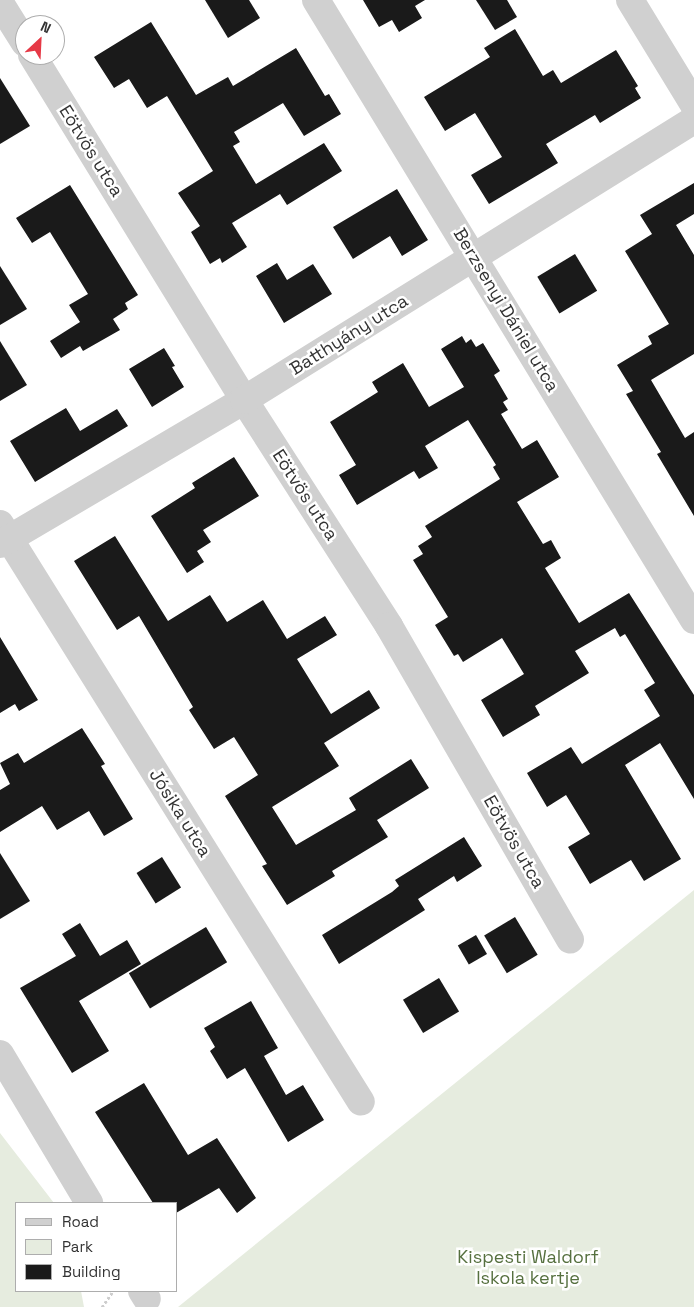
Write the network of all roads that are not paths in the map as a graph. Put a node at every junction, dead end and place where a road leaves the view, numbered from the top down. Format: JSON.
{"nodes":[{"id":1,"x":316,"y":0,"type":"edge"},
{"id":2,"x":630,"y":0,"type":"edge"},
{"id":3,"x":0,"y":3,"type":"edge"},
{"id":4,"x":15,"y":27,"type":"edge"},
{"id":5,"x":38,"y":65,"type":"edge"},
{"id":6,"x":694,"y":105,"type":"edge"},
{"id":7,"x":694,"y":120,"type":"edge"},
{"id":8,"x":474,"y":257,"type":"junction"},
{"id":9,"x":244,"y":400,"type":"junction"},
{"id":10,"x":3,"y":535,"type":"edge"},
{"id":11,"x":694,"y":620,"type":"edge"},
{"id":12,"x":570,"y":939,"type":"dead end"},
{"id":13,"x":0,"y":1054,"type":"edge"},
{"id":14,"x":361,"y":1102,"type":"dead end"},
{"id":15,"x":88,"y":1202,"type":"edge"}],
"edges":[{"from":1,"to":8,"type":"street","name":"Berzsenyi Dániel utca"},
{"from":2,"to":6,"type":"street"},
{"from":3,"to":4,"type":"street"},
{"from":5,"to":9,"type":"street","name":"Eötvös utca"},
{"from":7,"to":8,"type":"street","name":"Batthyány utca"},
{"from":8,"to":9,"type":"street","name":"Batthyány utca"},
{"from":8,"to":11,"type":"street","name":"Berzsenyi Dániel utca"},
{"from":9,"to":10,"type":"street","name":"Batthyány utca"},
{"from":9,"to":12,"type":"street","name":"Eötvös utca"},
{"from":10,"to":14,"type":"street","name":"Jósika utca"},
{"from":13,"to":15,"type":"street"}]}
